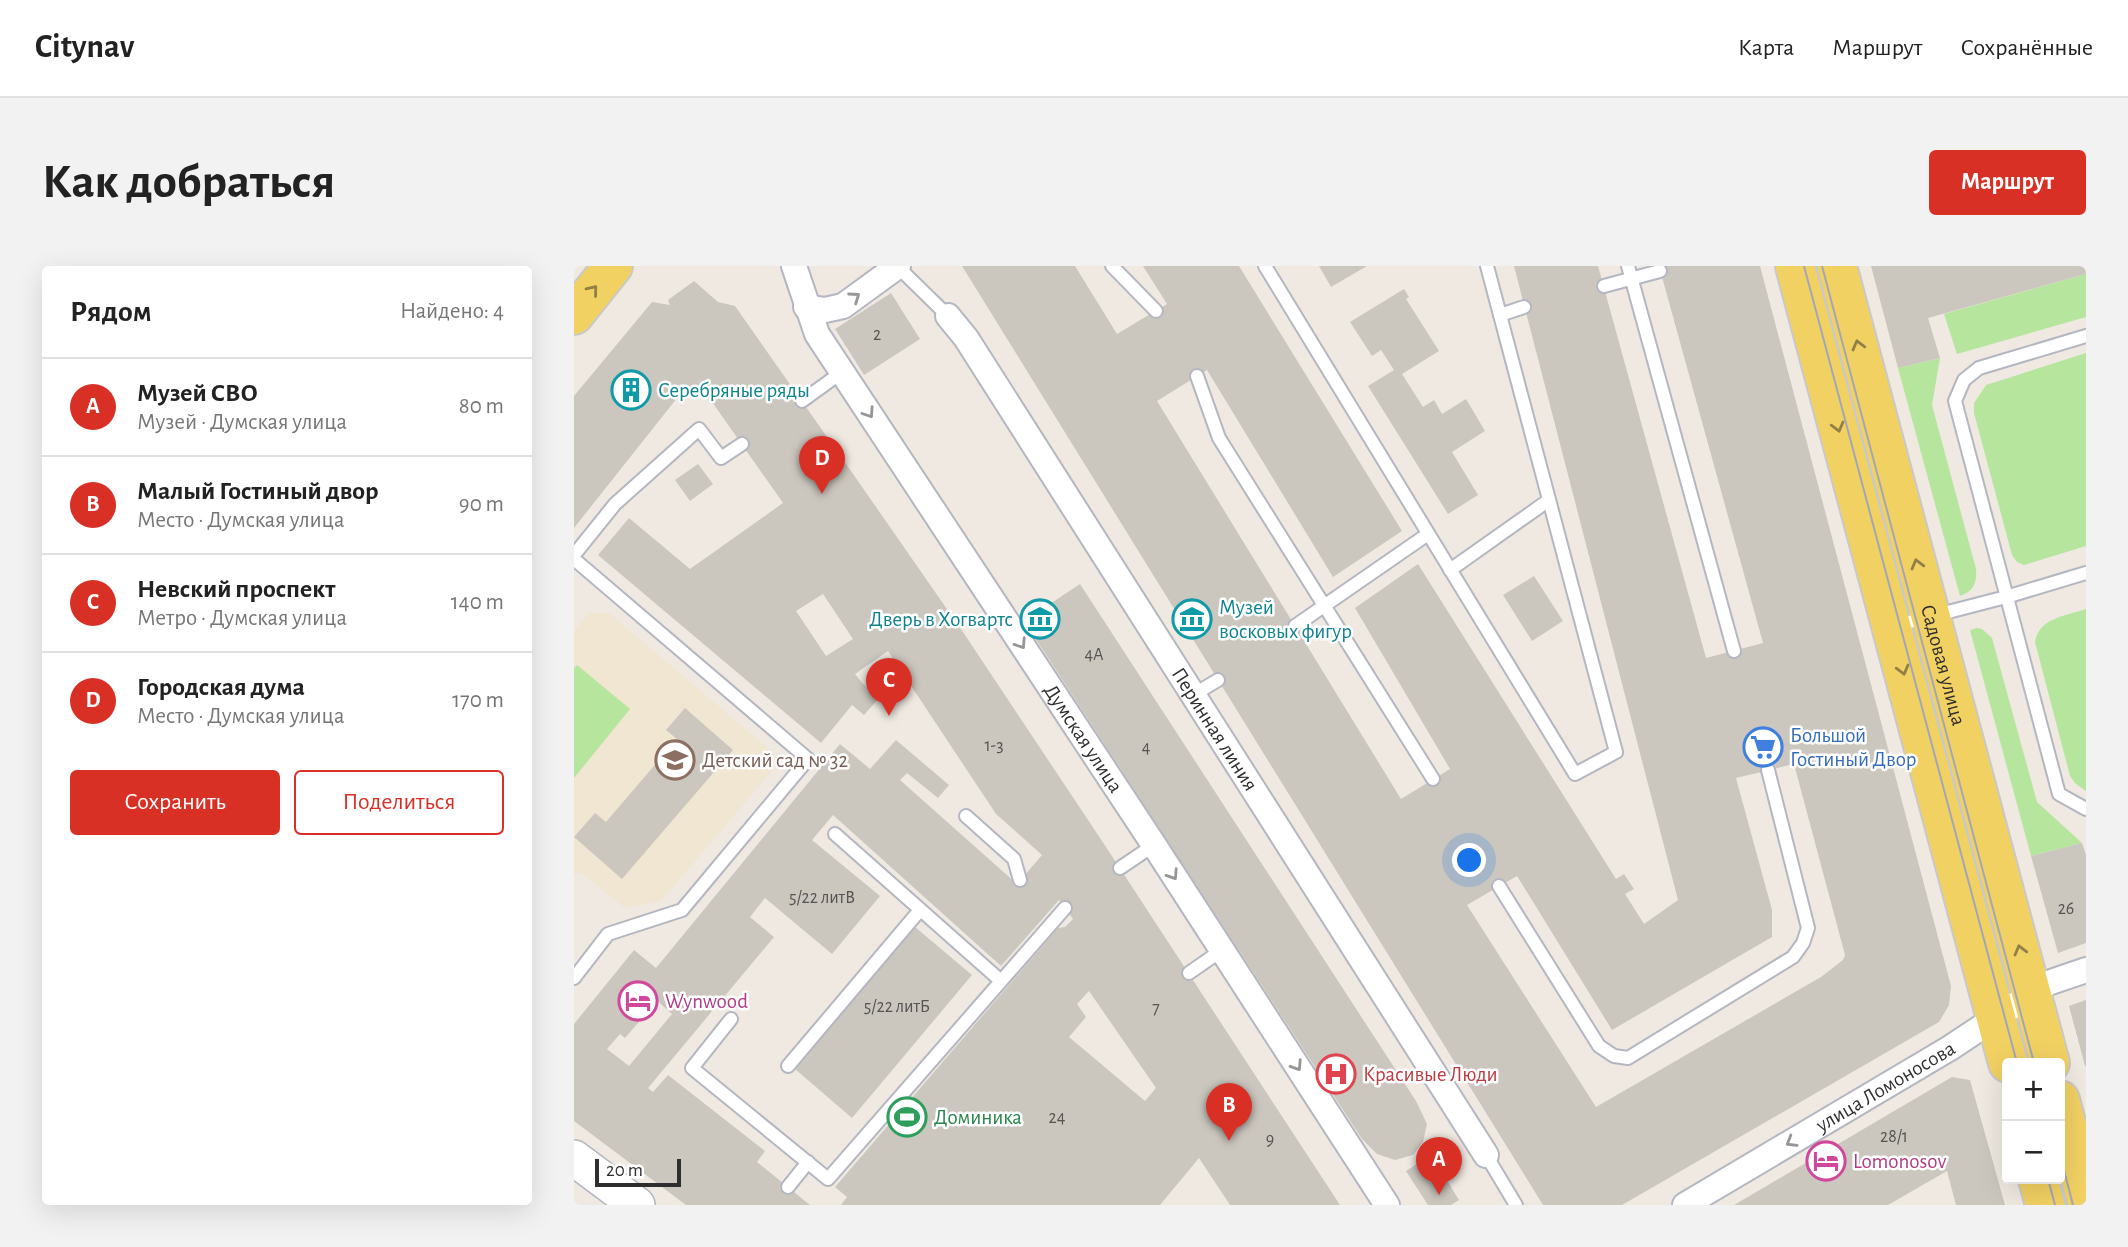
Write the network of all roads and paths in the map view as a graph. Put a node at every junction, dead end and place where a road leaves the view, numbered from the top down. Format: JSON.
{"nodes":[{"id":1,"x":613,"y":266,"type":"edge"},
{"id":2,"x":794,"y":266,"type":"edge"},
{"id":3,"x":1112,"y":266,"type":"edge"},
{"id":4,"x":1265,"y":266,"type":"edge"},
{"id":5,"x":1488,"y":266,"type":"edge"},
{"id":6,"x":898,"y":267,"type":"edge"},
{"id":7,"x":1821,"y":270,"type":"edge"},
{"id":8,"x":1660,"y":271,"type":"dead end"},
{"id":9,"x":1630,"y":273,"type":"edge"},
{"id":10,"x":1604,"y":286,"type":"dead end"},
{"id":11,"x":806,"y":307,"type":"junction"},
{"id":12,"x":1524,"y":307,"type":"dead end"},
{"id":13,"x":1156,"y":311,"type":"dead end"},
{"id":14,"x":574,"y":314,"type":"edge"},
{"id":15,"x":1500,"y":315,"type":"junction"},
{"id":16,"x":948,"y":316,"type":"joint"},
{"id":17,"x":2086,"y":336,"type":"edge"},
{"id":18,"x":842,"y":372,"type":"junction"},
{"id":19,"x":1196,"y":376,"type":"dead end"},
{"id":20,"x":802,"y":401,"type":"dead end"},
{"id":21,"x":742,"y":444,"type":"dead end"},
{"id":22,"x":1549,"y":500,"type":"junction"},
{"id":23,"x":1428,"y":534,"type":"junction"},
{"id":24,"x":574,"y":557,"type":"edge"},
{"id":25,"x":1450,"y":570,"type":"junction"},
{"id":26,"x":2086,"y":573,"type":"edge"},
{"id":27,"x":2006,"y":597,"type":"junction"},
{"id":28,"x":1324,"y":606,"type":"junction"},
{"id":29,"x":1931,"y":617,"type":"junction"},
{"id":30,"x":1295,"y":626,"type":"dead end"},
{"id":31,"x":1892,"y":627,"type":"junction"},
{"id":32,"x":1734,"y":651,"type":"dead end"},
{"id":33,"x":1218,"y":680,"type":"dead end"},
{"id":34,"x":1193,"y":695,"type":"junction"},
{"id":35,"x":1768,"y":771,"type":"dead end"},
{"id":36,"x":1433,"y":779,"type":"dead end"},
{"id":37,"x":2086,"y":809,"type":"edge"},
{"id":38,"x":966,"y":816,"type":"dead end"},
{"id":39,"x":835,"y":834,"type":"dead end"},
{"id":40,"x":1154,"y":845,"type":"junction"},
{"id":41,"x":1120,"y":868,"type":"dead end"},
{"id":42,"x":1020,"y":880,"type":"dead end"},
{"id":43,"x":1499,"y":886,"type":"dead end"},
{"id":44,"x":920,"y":910,"type":"junction"},
{"id":45,"x":1059,"y":910,"type":"dead end"},
{"id":46,"x":1222,"y":950,"type":"junction"},
{"id":47,"x":2086,"y":970,"type":"edge"},
{"id":48,"x":1189,"y":973,"type":"dead end"},
{"id":49,"x":574,"y":978,"type":"edge"},
{"id":50,"x":1001,"y":981,"type":"junction"},
{"id":51,"x":2032,"y":995,"type":"junction"},
{"id":52,"x":1996,"y":1018,"type":"junction"},
{"id":53,"x":732,"y":1019,"type":"dead end"},
{"id":54,"x":2007,"y":1058,"type":"edge"},
{"id":55,"x":2049,"y":1058,"type":"edge"},
{"id":56,"x":788,"y":1066,"type":"dead end"},
{"id":57,"x":2065,"y":1119,"type":"edge"},
{"id":58,"x":1486,"y":1156,"type":"joint"},
{"id":59,"x":574,"y":1158,"type":"edge"},
{"id":60,"x":808,"y":1162,"type":"junction"},
{"id":61,"x":2039,"y":1184,"type":"edge"},
{"id":62,"x":788,"y":1186,"type":"dead end"},
{"id":63,"x":2086,"y":1198,"type":"edge"},
{"id":64,"x":637,"y":1205,"type":"edge"},
{"id":65,"x":1387,"y":1205,"type":"edge"},
{"id":66,"x":1516,"y":1205,"type":"edge"},
{"id":67,"x":1685,"y":1205,"type":"edge"},
{"id":68,"x":2045,"y":1205,"type":"edge"}],
"edges":[{"from":14,"to":1,"type":"main road","one_way":true},
{"from":2,"to":11,"type":"street","name":"Думская улица"},
{"from":3,"to":13,"type":"lane"},
{"from":4,"to":23,"type":"lane"},
{"from":5,"to":15,"type":"lane"},
{"from":11,"to":6,"type":"street","one_way":true},
{"from":6,"to":16,"type":"lane","name":"Перинная линия"},
{"from":29,"to":7,"type":"main road","name":"Садовая улица","one_way":true},
{"from":7,"to":31,"type":"main road","name":"Садовая улица","one_way":true},
{"from":8,"to":9,"type":"lane"},
{"from":9,"to":10,"type":"lane"},
{"from":9,"to":32,"type":"lane"},
{"from":11,"to":18,"type":"street","name":"Думская улица"},
{"from":12,"to":15,"type":"lane"},
{"from":15,"to":22,"type":"lane"},
{"from":16,"to":34,"type":"street","name":"Перинная линия"},
{"from":17,"to":27,"type":"lane"},
{"from":18,"to":20,"type":"lane"},
{"from":18,"to":40,"type":"street","name":"Думская улица","one_way":true},
{"from":19,"to":28,"type":"lane"},
{"from":21,"to":24,"type":"lane"},
{"from":22,"to":25,"type":"lane"},
{"from":22,"to":25,"type":"lane"},
{"from":23,"to":25,"type":"lane"},
{"from":23,"to":28,"type":"lane"},
{"from":24,"to":49,"type":"lane"},
{"from":26,"to":27,"type":"lane"},
{"from":27,"to":29,"type":"lane"},
{"from":27,"to":37,"type":"lane"},
{"from":28,"to":30,"type":"lane"},
{"from":28,"to":36,"type":"lane"},
{"from":29,"to":31,"type":"lane"},
{"from":51,"to":29,"type":"main road","name":"Садовая улица","one_way":true},
{"from":31,"to":52,"type":"main road","name":"Садовая улица","one_way":true},
{"from":33,"to":34,"type":"lane"},
{"from":34,"to":58,"type":"street","name":"Перинная линия"},
{"from":35,"to":43,"type":"lane"},
{"from":38,"to":42,"type":"lane"},
{"from":39,"to":44,"type":"lane"},
{"from":40,"to":41,"type":"lane"},
{"from":40,"to":46,"type":"street","name":"Думская улица","one_way":true},
{"from":44,"to":50,"type":"lane"},
{"from":44,"to":56,"type":"lane"},
{"from":45,"to":50,"type":"lane"},
{"from":46,"to":48,"type":"lane"},
{"from":46,"to":65,"type":"street","name":"Думская улица","one_way":true},
{"from":47,"to":51,"type":"street","name":"улица Ломоносова"},
{"from":50,"to":60,"type":"lane"},
{"from":51,"to":52,"type":"street","name":"улица Ломоносова"},
{"from":51,"to":55,"type":"main road","name":"Садовая улица"},
{"from":52,"to":54,"type":"main road","name":"Садовая улица"},
{"from":52,"to":67,"type":"street","name":"улица Ломоносова","one_way":true},
{"from":53,"to":60,"type":"lane"},
{"from":57,"to":63,"type":"main road"},
{"from":58,"to":66,"type":"lane","name":"Перинная линия"},
{"from":59,"to":64,"type":"street"},
{"from":60,"to":62,"type":"lane"},
{"from":61,"to":68,"type":"main road"}]}
